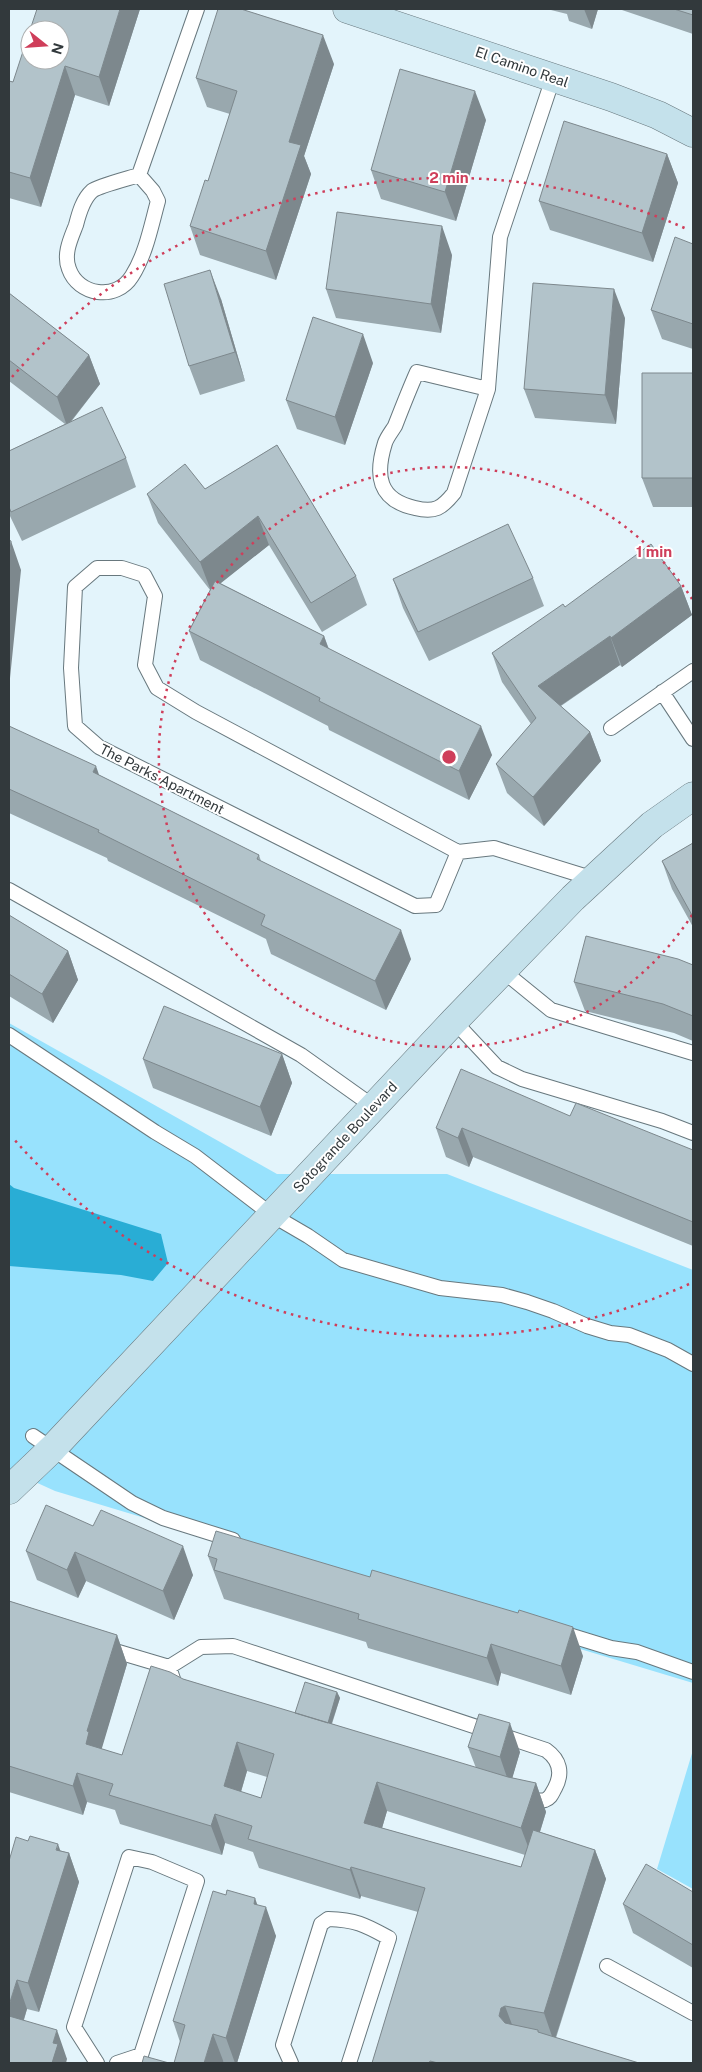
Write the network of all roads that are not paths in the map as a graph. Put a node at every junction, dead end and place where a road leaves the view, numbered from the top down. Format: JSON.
{"nodes":[{"id":1,"x":197,"y":9,"type":"edge"},
{"id":2,"x":347,"y":9,"type":"edge"},
{"id":3,"x":553,"y":78,"type":"junction"},
{"id":4,"x":693,"y":133,"type":"edge"},
{"id":5,"x":139,"y":175,"type":"junction"},
{"id":6,"x":488,"y":389,"type":"junction"},
{"id":7,"x":693,"y":671,"type":"edge"},
{"id":8,"x":662,"y":692,"type":"junction"},
{"id":9,"x":611,"y":728,"type":"dead end"},
{"id":10,"x":693,"y":739,"type":"edge"},
{"id":11,"x":693,"y":796,"type":"edge"},
{"id":12,"x":458,"y":852,"type":"junction"},
{"id":13,"x":594,"y":879,"type":"junction"},
{"id":14,"x":9,"y":890,"type":"edge"},
{"id":15,"x":503,"y":971,"type":"junction"},
{"id":16,"x":454,"y":1021,"type":"junction"},
{"id":17,"x":9,"y":1035,"type":"edge"},
{"id":18,"x":693,"y":1053,"type":"edge"},
{"id":19,"x":374,"y":1107,"type":"junction"},
{"id":20,"x":693,"y":1133,"type":"edge"},
{"id":21,"x":272,"y":1215,"type":"junction"},
{"id":22,"x":693,"y":1364,"type":"edge"},
{"id":23,"x":43,"y":1442,"type":"junction"},
{"id":24,"x":9,"y":1490,"type":"edge"},
{"id":25,"x":246,"y":1543,"type":"edge"},
{"id":26,"x":546,"y":1628,"type":"edge"},
{"id":27,"x":94,"y":1644,"type":"edge"},
{"id":28,"x":169,"y":1667,"type":"junction"},
{"id":29,"x":693,"y":1672,"type":"edge"},
{"id":30,"x":607,"y":1966,"type":"dead end"},
{"id":31,"x":693,"y":2013,"type":"edge"},
{"id":32,"x":97,"y":2063,"type":"edge"},
{"id":33,"x":117,"y":2063,"type":"edge"},
{"id":34,"x":291,"y":2063,"type":"edge"},
{"id":35,"x":350,"y":2063,"type":"edge"}],
"edges":[{"from":1,"to":5,"type":"lane"},
{"from":2,"to":3,"type":"street","name":"El Camino Real"},
{"from":3,"to":4,"type":"street","name":"El Camino Real"},
{"from":3,"to":6,"type":"lane"},
{"from":5,"to":5,"type":"lane"},
{"from":6,"to":6,"type":"lane"},
{"from":7,"to":8,"type":"lane"},
{"from":8,"to":9,"type":"lane"},
{"from":8,"to":10,"type":"lane"},
{"from":11,"to":13,"type":"street","name":"Sotogrande Boulevard"},
{"from":12,"to":12,"type":"lane","name":"The Parks Apartment"},
{"from":12,"to":13,"type":"lane"},
{"from":13,"to":15,"type":"street","name":"Sotogrande Boulevard"},
{"from":14,"to":19,"type":"lane"},
{"from":15,"to":16,"type":"street","name":"Sotogrande Boulevard"},
{"from":15,"to":18,"type":"lane"},
{"from":16,"to":19,"type":"street","name":"Sotogrande Boulevard"},
{"from":16,"to":20,"type":"lane"},
{"from":17,"to":21,"type":"lane"},
{"from":19,"to":21,"type":"street","name":"Sotogrande Boulevard"},
{"from":21,"to":22,"type":"lane"},
{"from":21,"to":23,"type":"street","name":"Sotogrande Boulevard"},
{"from":23,"to":24,"type":"street","name":"Sotogrande Boulevard"},
{"from":23,"to":25,"type":"lane"},
{"from":26,"to":29,"type":"lane"},
{"from":27,"to":28,"type":"lane"},
{"from":28,"to":28,"type":"lane"},
{"from":30,"to":31,"type":"lane"},
{"from":32,"to":33,"type":"lane"},
{"from":34,"to":35,"type":"lane"}]}
